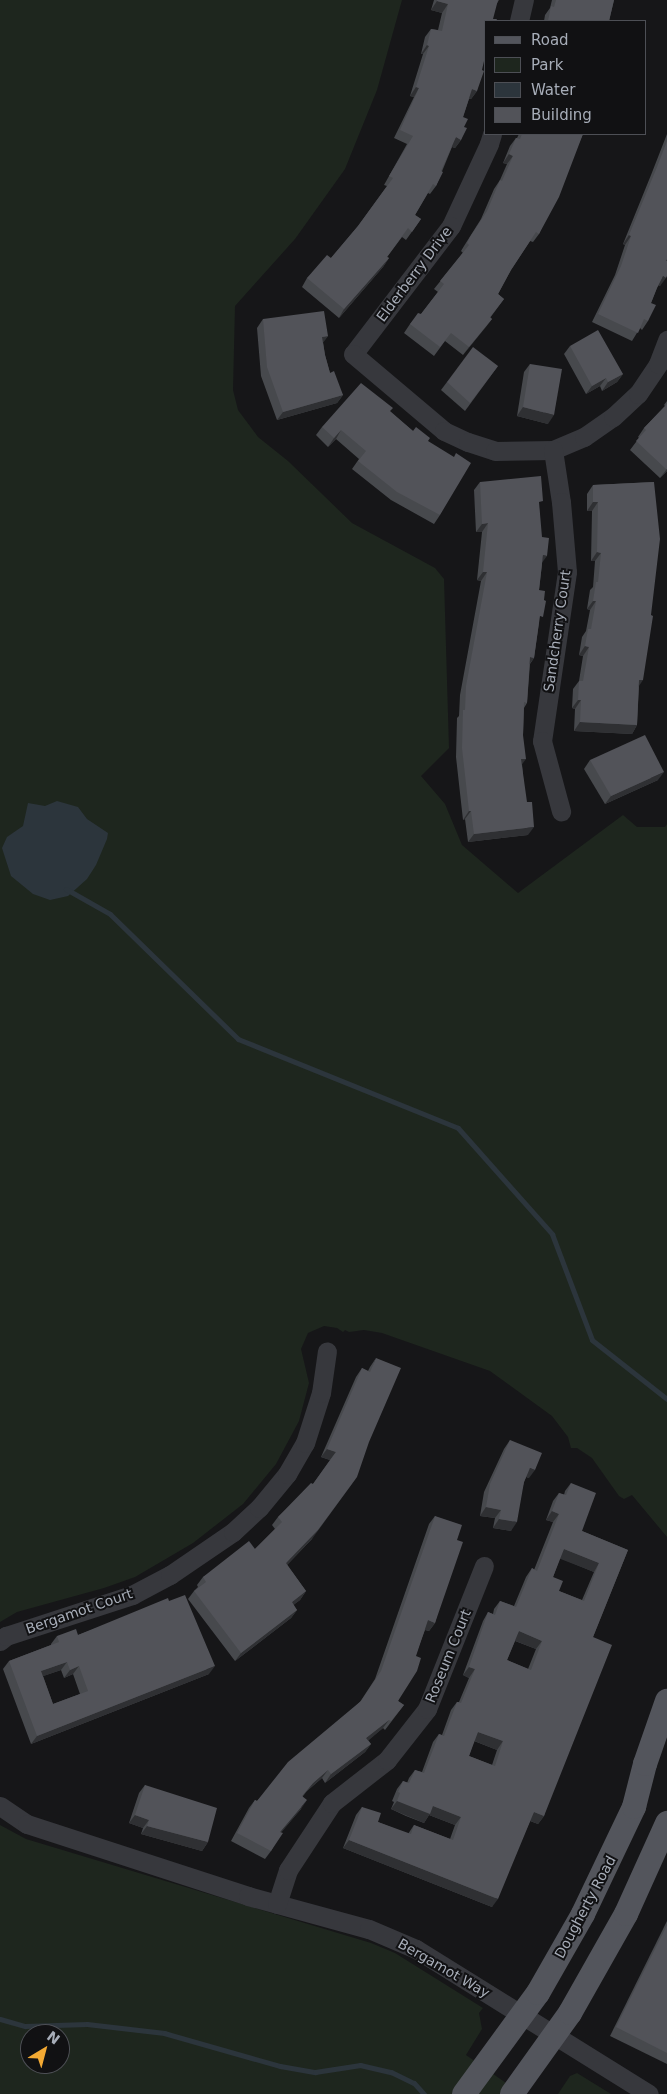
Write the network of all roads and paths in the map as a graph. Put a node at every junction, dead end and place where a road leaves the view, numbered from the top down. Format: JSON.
{"nodes":[{"id":1,"x":524,"y":0,"type":"edge"},
{"id":2,"x":519,"y":20,"type":"edge"},
{"id":3,"x":492,"y":135,"type":"edge"},
{"id":4,"x":667,"y":340,"type":"edge"},
{"id":5,"x":553,"y":450,"type":"junction"},
{"id":6,"x":561,"y":811,"type":"dead end"},
{"id":7,"x":327,"y":1351,"type":"dead end"},
{"id":8,"x":484,"y":1566,"type":"dead end"},
{"id":9,"x":0,"y":1641,"type":"edge"},
{"id":10,"x":667,"y":1701,"type":"edge"},
{"id":11,"x":0,"y":1806,"type":"edge"},
{"id":12,"x":667,"y":1823,"type":"edge"},
{"id":13,"x":277,"y":1904,"type":"junction"},
{"id":14,"x":521,"y":2014,"type":"junction"},
{"id":15,"x":554,"y":2034,"type":"junction"},
{"id":16,"x":514,"y":2092,"type":"edge"},
{"id":17,"x":464,"y":2094,"type":"edge"},
{"id":18,"x":649,"y":2094,"type":"edge"}],
"edges":[{"from":1,"to":2,"type":"street"},
{"from":3,"to":5,"type":"street","name":"Elderberry Drive"},
{"from":4,"to":5,"type":"street"},
{"from":5,"to":6,"type":"street","name":"Sandcherry Court"},
{"from":7,"to":9,"type":"street","name":"Bergamot Court"},
{"from":8,"to":13,"type":"street","name":"Roseum Court"},
{"from":10,"to":14,"type":"main road","name":"Dougherty Road"},
{"from":11,"to":13,"type":"street"},
{"from":12,"to":15,"type":"main road"},
{"from":13,"to":14,"type":"street","name":"Bergamot Way"},
{"from":14,"to":15,"type":"street","name":"Bergamot Way"},
{"from":14,"to":17,"type":"main road","name":"Dougherty Road"},
{"from":15,"to":16,"type":"main road"},
{"from":15,"to":18,"type":"street","name":"Bergamot Way"}]}
